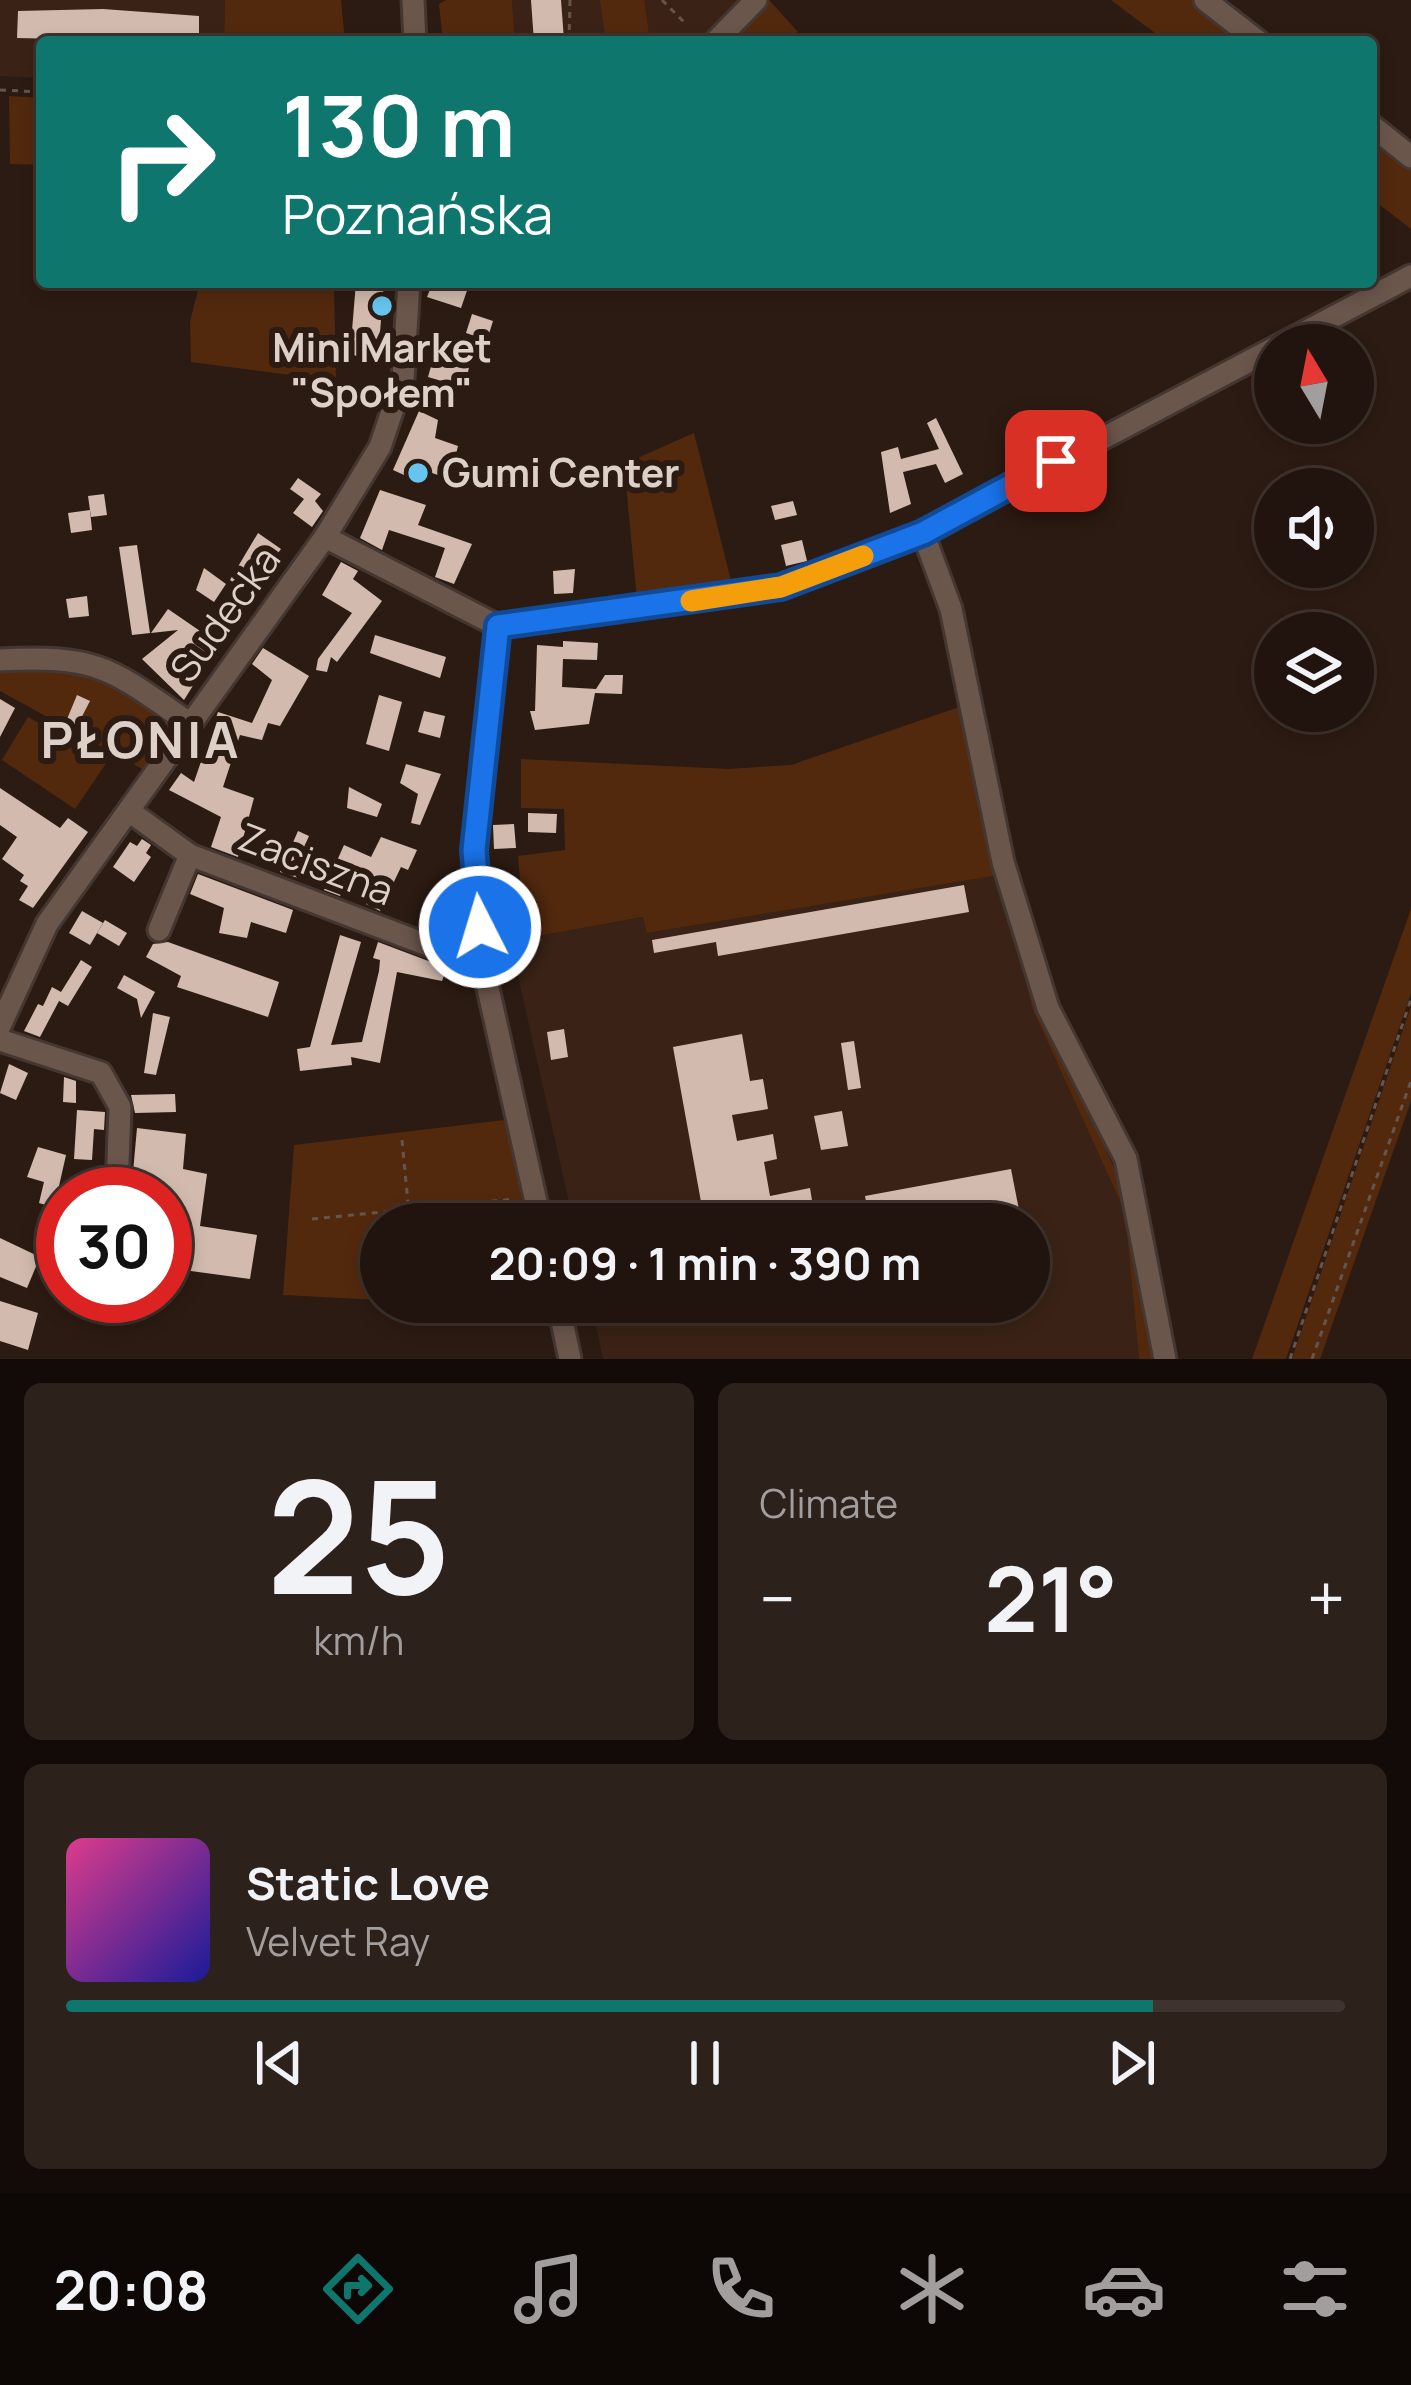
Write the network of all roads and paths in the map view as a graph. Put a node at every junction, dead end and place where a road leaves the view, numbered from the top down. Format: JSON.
{"nodes":[{"id":1,"x":412,"y":0,"type":"edge"},
{"id":2,"x":569,"y":0,"type":"edge"},
{"id":3,"x":662,"y":0,"type":"edge"},
{"id":4,"x":756,"y":0,"type":"edge"},
{"id":5,"x":1204,"y":0,"type":"edge"},
{"id":6,"x":687,"y":25,"type":"dead end"},
{"id":7,"x":415,"y":36,"type":"edge"},
{"id":8,"x":569,"y":36,"type":"edge"},
{"id":9,"x":721,"y":36,"type":"edge"},
{"id":10,"x":1250,"y":36,"type":"edge"},
{"id":11,"x":0,"y":90,"type":"edge"},
{"id":12,"x":36,"y":92,"type":"edge"},
{"id":13,"x":1377,"y":130,"type":"edge"},
{"id":14,"x":1411,"y":157,"type":"edge"},
{"id":15,"x":1411,"y":275,"type":"edge"},
{"id":16,"x":409,"y":288,"type":"edge"},
{"id":17,"x":923,"y":533,"type":"junction"},
{"id":18,"x":325,"y":538,"type":"junction"},
{"id":19,"x":498,"y":626,"type":"junction"},
{"id":20,"x":0,"y":660,"type":"edge"},
{"id":21,"x":189,"y":723,"type":"junction"},
{"id":22,"x":129,"y":811,"type":"junction"},
{"id":23,"x":190,"y":854,"type":"junction"},
{"id":24,"x":160,"y":930,"type":"dead end"},
{"id":25,"x":483,"y":965,"type":"junction"},
{"id":26,"x":1411,"y":999,"type":"edge"},
{"id":27,"x":0,"y":1026,"type":"edge"},
{"id":28,"x":0,"y":1040,"type":"edge"},
{"id":29,"x":1411,"y":1081,"type":"edge"},
{"id":30,"x":402,"y":1140,"type":"dead end"},
{"id":31,"x":119,"y":1167,"type":"edge"},
{"id":32,"x":535,"y":1198,"type":"junction"},
{"id":33,"x":408,"y":1203,"type":"edge"},
{"id":34,"x":478,"y":1203,"type":"edge"},
{"id":35,"x":536,"y":1203,"type":"edge"},
{"id":36,"x":360,"y":1214,"type":"edge"},
{"id":37,"x":312,"y":1219,"type":"dead end"},
{"id":38,"x":561,"y":1323,"type":"edge"},
{"id":39,"x":569,"y":1359,"type":"edge"},
{"id":40,"x":1165,"y":1359,"type":"edge"},
{"id":41,"x":1290,"y":1359,"type":"edge"},
{"id":42,"x":1312,"y":1359,"type":"edge"}],
"edges":[{"from":1,"to":7,"type":"street"},
{"from":2,"to":8,"type":"path"},
{"from":3,"to":6,"type":"path"},
{"from":4,"to":9,"type":"street"},
{"from":5,"to":10,"type":"street"},
{"from":11,"to":12,"type":"path"},
{"from":13,"to":14,"type":"street"},
{"from":15,"to":17,"type":"street"},
{"from":16,"to":18,"type":"street","name":"Sudecka"},
{"from":17,"to":19,"type":"street"},
{"from":17,"to":40,"type":"street"},
{"from":18,"to":19,"type":"street"},
{"from":18,"to":21,"type":"street","name":"Sudecka"},
{"from":19,"to":25,"type":"street"},
{"from":20,"to":21,"type":"street"},
{"from":21,"to":22,"type":"street","name":"Sudecka"},
{"from":22,"to":23,"type":"street","name":"Zaciszna"},
{"from":22,"to":27,"type":"street","name":"Sudecka"},
{"from":23,"to":24,"type":"street","name":"Zaciszna"},
{"from":23,"to":25,"type":"street","name":"Zaciszna"},
{"from":25,"to":32,"type":"street"},
{"from":26,"to":41,"type":"path"},
{"from":28,"to":31,"type":"street"},
{"from":29,"to":42,"type":"path"},
{"from":30,"to":33,"type":"path"},
{"from":32,"to":34,"type":"path"},
{"from":32,"to":35,"type":"street"},
{"from":36,"to":37,"type":"path"},
{"from":38,"to":39,"type":"street"}]}
